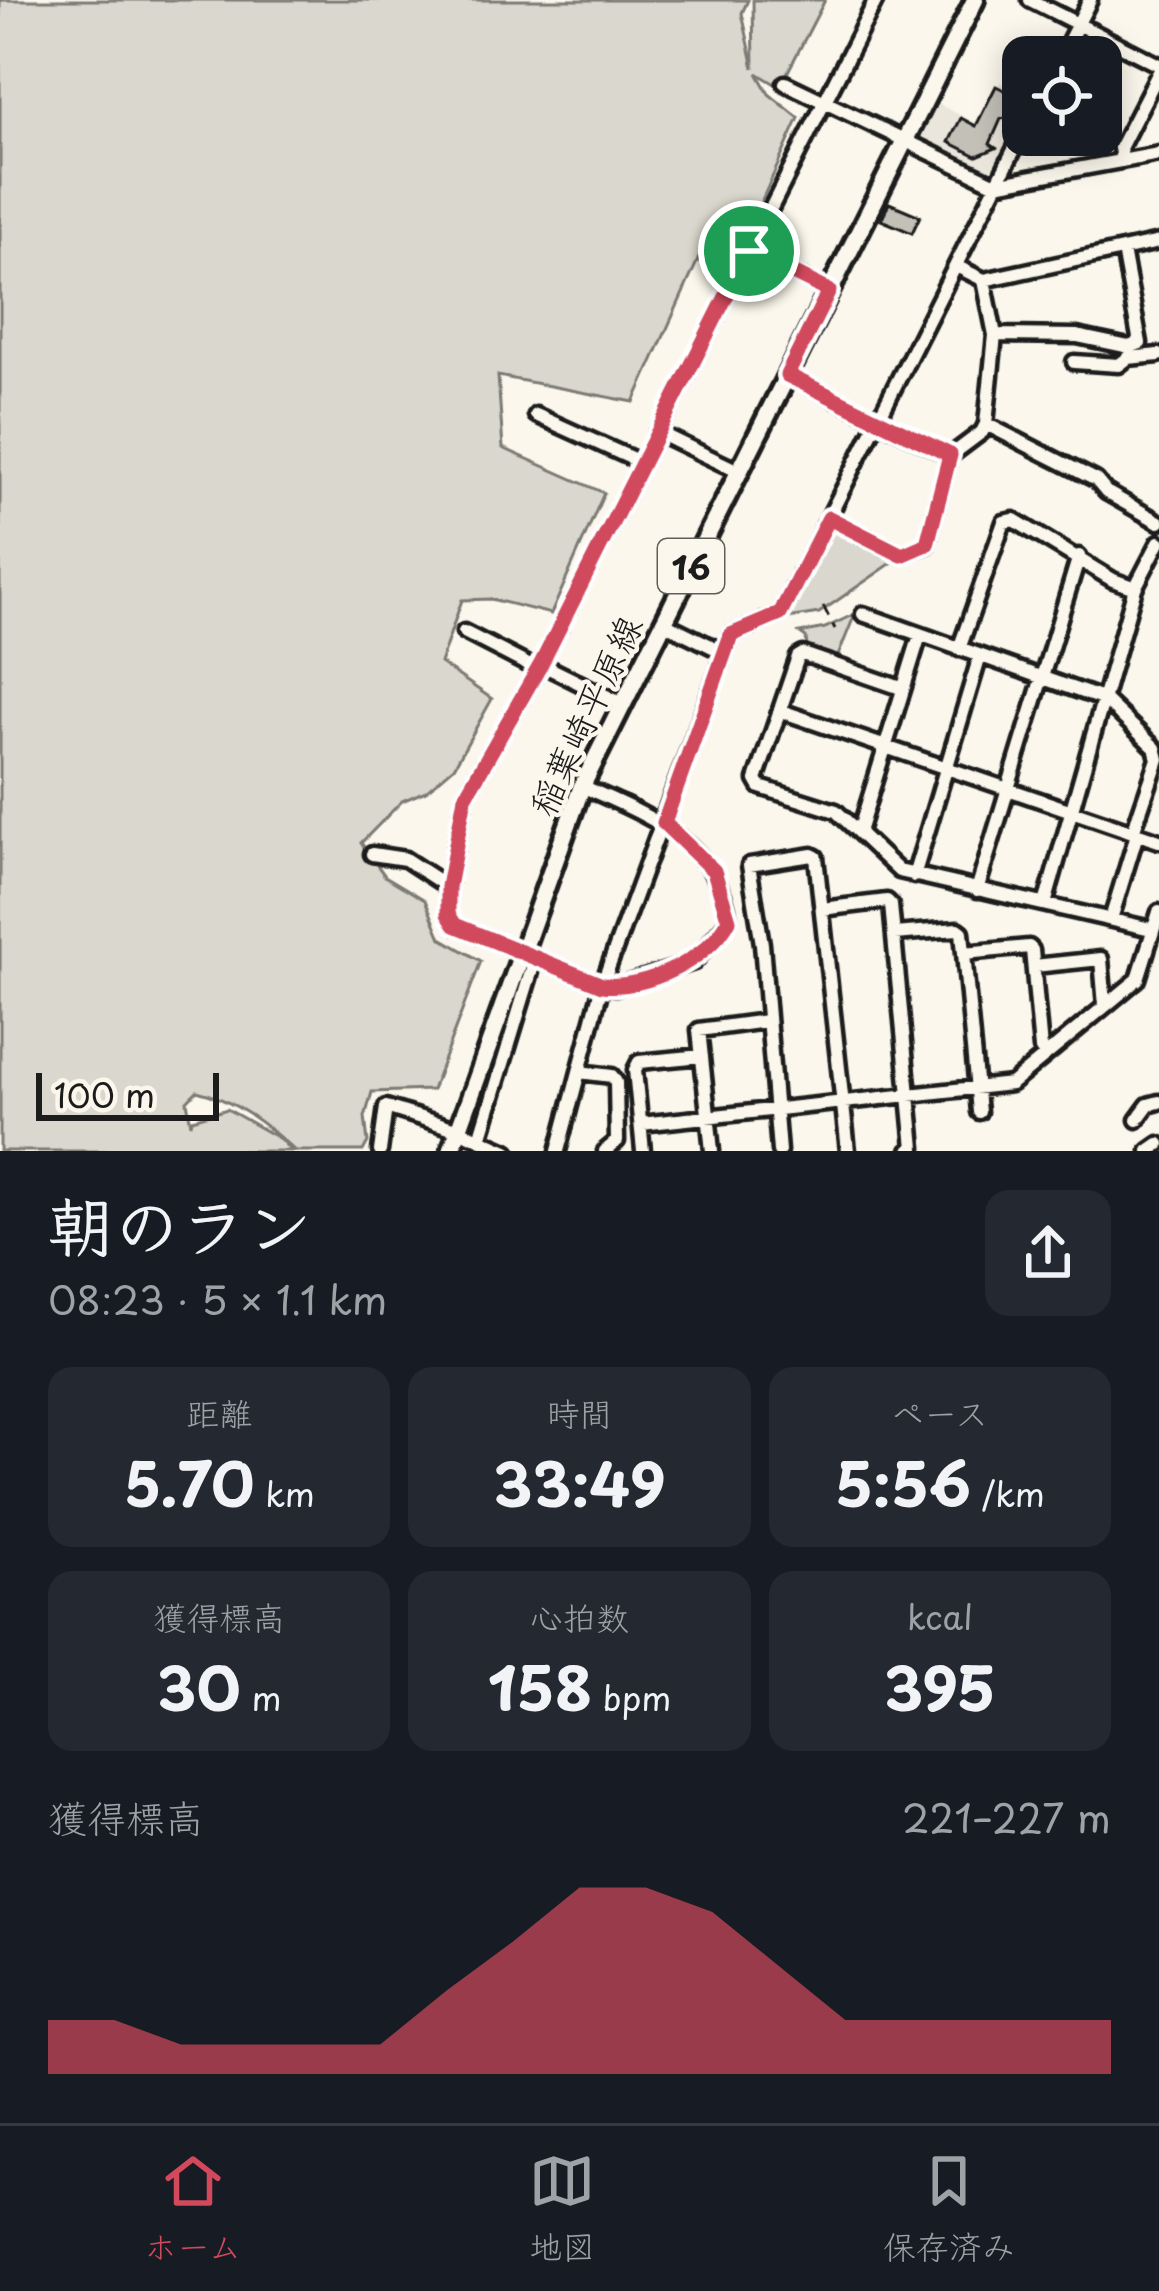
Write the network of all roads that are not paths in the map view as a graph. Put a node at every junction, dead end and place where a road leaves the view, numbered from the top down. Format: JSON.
{"nodes":[{"id":1,"x":876,"y":0,"type":"edge"},
{"id":2,"x":975,"y":0,"type":"edge"},
{"id":3,"x":1030,"y":0,"type":"edge"},
{"id":4,"x":1090,"y":0,"type":"edge"},
{"id":5,"x":1078,"y":24,"type":"junction"},
{"id":6,"x":1072,"y":36,"type":"edge"},
{"id":7,"x":1159,"y":69,"type":"edge"},
{"id":8,"x":784,"y":82,"type":"dead end"},
{"id":9,"x":826,"y":101,"type":"junction"},
{"id":10,"x":904,"y":141,"type":"junction"},
{"id":11,"x":1159,"y":154,"type":"edge"},
{"id":12,"x":1011,"y":156,"type":"edge"},
{"id":13,"x":1122,"y":161,"type":"junction"},
{"id":14,"x":996,"y":184,"type":"junction"},
{"id":15,"x":1159,"y":242,"type":"edge"},
{"id":16,"x":1123,"y":250,"type":"junction"},
{"id":17,"x":749,"y":251,"type":"junction"},
{"id":18,"x":956,"y":266,"type":"junction"},
{"id":19,"x":984,"y":280,"type":"junction"},
{"id":20,"x":829,"y":291,"type":"junction"},
{"id":21,"x":995,"y":335,"type":"junction"},
{"id":22,"x":1159,"y":355,"type":"edge"},
{"id":23,"x":1074,"y":362,"type":"dead end"},
{"id":24,"x":787,"y":375,"type":"junction"},
{"id":25,"x":536,"y":415,"type":"dead end"},
{"id":26,"x":878,"y":420,"type":"junction"},
{"id":27,"x":986,"y":424,"type":"junction"},
{"id":28,"x":657,"y":432,"type":"junction"},
{"id":29,"x":950,"y":455,"type":"junction"},
{"id":30,"x":642,"y":464,"type":"junction"},
{"id":31,"x":738,"y":471,"type":"junction"},
{"id":32,"x":829,"y":518,"type":"junction"},
{"id":33,"x":1159,"y":522,"type":"edge"},
{"id":34,"x":1159,"y":542,"type":"edge"},
{"id":35,"x":1079,"y":556,"type":"junction"},
{"id":36,"x":1135,"y":588,"type":"junction"},
{"id":37,"x":863,"y":614,"type":"dead end"},
{"id":38,"x":662,"y":622,"type":"junction"},
{"id":39,"x":464,"y":632,"type":"dead end"},
{"id":40,"x":920,"y":635,"type":"junction"},
{"id":41,"x":959,"y":649,"type":"junction"},
{"id":42,"x":725,"y":653,"type":"junction"},
{"id":43,"x":980,"y":656,"type":"junction"},
{"id":44,"x":539,"y":667,"type":"junction"},
{"id":45,"x":1041,"y":677,"type":"junction"},
{"id":46,"x":902,"y":688,"type":"junction"},
{"id":47,"x":1105,"y":700,"type":"junction"},
{"id":48,"x":620,"y":703,"type":"junction"},
{"id":49,"x":781,"y":710,"type":"junction"},
{"id":50,"x":884,"y":748,"type":"junction"},
{"id":51,"x":946,"y":768,"type":"junction"},
{"id":52,"x":582,"y":785,"type":"junction"},
{"id":53,"x":1007,"y":790,"type":"junction"},
{"id":54,"x":1071,"y":811,"type":"junction"},
{"id":55,"x":664,"y":823,"type":"junction"},
{"id":56,"x":859,"y":832,"type":"junction"},
{"id":57,"x":1135,"y":833,"type":"junction"},
{"id":58,"x":1159,"y":841,"type":"edge"},
{"id":59,"x":372,"y":854,"type":"dead end"},
{"id":60,"x":914,"y":876,"type":"junction"},
{"id":61,"x":448,"y":887,"type":"junction"},
{"id":62,"x":977,"y":890,"type":"junction"},
{"id":63,"x":1046,"y":904,"type":"junction"},
{"id":64,"x":822,"y":908,"type":"junction"},
{"id":65,"x":1159,"y":912,"type":"edge"},
{"id":66,"x":1111,"y":919,"type":"junction"},
{"id":67,"x":1151,"y":928,"type":"junction"},
{"id":68,"x":894,"y":934,"type":"junction"},
{"id":69,"x":964,"y":953,"type":"junction"},
{"id":70,"x":528,"y":956,"type":"junction"},
{"id":71,"x":1034,"y":966,"type":"junction"},
{"id":72,"x":602,"y":985,"type":"junction"},
{"id":73,"x":1105,"y":1006,"type":"junction"},
{"id":74,"x":766,"y":1021,"type":"junction"},
{"id":75,"x":1046,"y":1055,"type":"junction"},
{"id":76,"x":701,"y":1056,"type":"junction"},
{"id":77,"x":579,"y":1072,"type":"junction"},
{"id":78,"x":977,"y":1089,"type":"junction"},
{"id":79,"x":910,"y":1096,"type":"junction"},
{"id":80,"x":843,"y":1102,"type":"junction"},
{"id":81,"x":1159,"y":1102,"type":"edge"},
{"id":82,"x":775,"y":1110,"type":"junction"},
{"id":83,"x":979,"y":1112,"type":"dead end"},
{"id":84,"x":709,"y":1117,"type":"junction"},
{"id":85,"x":1137,"y":1120,"type":"dead end"},
{"id":86,"x":641,"y":1124,"type":"junction"},
{"id":87,"x":459,"y":1130,"type":"junction"},
{"id":88,"x":480,"y":1139,"type":"junction"},
{"id":89,"x":1159,"y":1144,"type":"edge"},
{"id":90,"x":380,"y":1151,"type":"edge"},
{"id":91,"x":451,"y":1151,"type":"edge"},
{"id":92,"x":506,"y":1151,"type":"edge"},
{"id":93,"x":558,"y":1151,"type":"edge"},
{"id":94,"x":604,"y":1151,"type":"edge"},
{"id":95,"x":644,"y":1151,"type":"edge"},
{"id":96,"x":712,"y":1151,"type":"edge"},
{"id":97,"x":779,"y":1151,"type":"edge"},
{"id":98,"x":848,"y":1151,"type":"edge"},
{"id":99,"x":909,"y":1151,"type":"edge"},
{"id":100,"x":1149,"y":1151,"type":"edge"}],
"edges":[{"from":1,"to":9,"type":"street"},
{"from":2,"to":10,"type":"main road","name":"稲葉崎平原線","number":"16"},
{"from":3,"to":5,"type":"street"},
{"from":4,"to":5,"type":"street"},
{"from":5,"to":6,"type":"street"},
{"from":5,"to":7,"type":"street"},
{"from":7,"to":13,"type":"street"},
{"from":8,"to":9,"type":"street"},
{"from":9,"to":10,"type":"street"},
{"from":9,"to":17,"type":"street"},
{"from":10,"to":14,"type":"street"},
{"from":10,"to":20,"type":"main road","name":"稲葉崎平原線","number":"16"},
{"from":11,"to":13,"type":"street"},
{"from":12,"to":14,"type":"street"},
{"from":13,"to":14,"type":"street"},
{"from":14,"to":18,"type":"street"},
{"from":15,"to":16,"type":"street"},
{"from":16,"to":19,"type":"street"},
{"from":16,"to":21,"type":"street"},
{"from":17,"to":20,"type":"street"},
{"from":17,"to":28,"type":"street"},
{"from":18,"to":19,"type":"street"},
{"from":18,"to":26,"type":"street"},
{"from":19,"to":21,"type":"street"},
{"from":20,"to":24,"type":"main road","name":"稲葉崎平原線","number":"16"},
{"from":21,"to":27,"type":"street"},
{"from":22,"to":23,"type":"street"},
{"from":24,"to":26,"type":"street"},
{"from":24,"to":31,"type":"main road","name":"稲葉崎平原線","number":"16"},
{"from":25,"to":30,"type":"street"},
{"from":26,"to":29,"type":"street"},
{"from":26,"to":32,"type":"street"},
{"from":27,"to":29,"type":"street"},
{"from":27,"to":33,"type":"street"},
{"from":28,"to":30,"type":"street"},
{"from":28,"to":31,"type":"street"},
{"from":29,"to":32,"type":"street"},
{"from":30,"to":44,"type":"street"},
{"from":31,"to":38,"type":"main road","name":"稲葉崎平原線","number":"16"},
{"from":32,"to":42,"type":"street"},
{"from":34,"to":36,"type":"street"},
{"from":35,"to":36,"type":"street"},
{"from":35,"to":41,"type":"street"},
{"from":35,"to":45,"type":"street"},
{"from":36,"to":47,"type":"street"},
{"from":37,"to":40,"type":"street"},
{"from":38,"to":42,"type":"street"},
{"from":38,"to":48,"type":"main road","name":"稲葉崎平原線","number":"16"},
{"from":39,"to":44,"type":"street"},
{"from":40,"to":41,"type":"street"},
{"from":40,"to":46,"type":"street"},
{"from":41,"to":43,"type":"street"},
{"from":42,"to":55,"type":"street"},
{"from":43,"to":45,"type":"street"},
{"from":43,"to":51,"type":"street"},
{"from":44,"to":48,"type":"street"},
{"from":44,"to":61,"type":"street"},
{"from":45,"to":47,"type":"street"},
{"from":45,"to":53,"type":"street"},
{"from":46,"to":49,"type":"street"},
{"from":46,"to":50,"type":"street"},
{"from":47,"to":54,"type":"street"},
{"from":47,"to":57,"type":"street"},
{"from":48,"to":52,"type":"main road","name":"稲葉崎平原線","number":"16"},
{"from":49,"to":50,"type":"street"},
{"from":49,"to":56,"type":"street"},
{"from":50,"to":51,"type":"street"},
{"from":50,"to":56,"type":"street"},
{"from":51,"to":53,"type":"street"},
{"from":51,"to":60,"type":"street"},
{"from":52,"to":55,"type":"street"},
{"from":52,"to":70,"type":"main road","name":"稲葉崎平原線","number":"16"},
{"from":53,"to":54,"type":"street"},
{"from":53,"to":62,"type":"street"},
{"from":54,"to":57,"type":"street"},
{"from":54,"to":63,"type":"street"},
{"from":55,"to":72,"type":"street"},
{"from":55,"to":72,"type":"street"},
{"from":56,"to":60,"type":"street"},
{"from":57,"to":58,"type":"street"},
{"from":57,"to":66,"type":"street"},
{"from":59,"to":61,"type":"street"},
{"from":60,"to":62,"type":"street"},
{"from":61,"to":70,"type":"street"},
{"from":62,"to":63,"type":"street"},
{"from":63,"to":66,"type":"street"},
{"from":64,"to":68,"type":"street"},
{"from":64,"to":74,"type":"street"},
{"from":64,"to":80,"type":"street"},
{"from":65,"to":67,"type":"street"},
{"from":66,"to":67,"type":"street"},
{"from":67,"to":73,"type":"street"},
{"from":68,"to":69,"type":"street"},
{"from":68,"to":79,"type":"street"},
{"from":69,"to":71,"type":"street"},
{"from":69,"to":78,"type":"street"},
{"from":70,"to":72,"type":"street"},
{"from":70,"to":87,"type":"main road","name":"稲葉崎平原線","number":"16"},
{"from":70,"to":88,"type":"street"},
{"from":71,"to":73,"type":"street"},
{"from":71,"to":75,"type":"street"},
{"from":72,"to":77,"type":"street"},
{"from":73,"to":75,"type":"street"},
{"from":74,"to":76,"type":"street"},
{"from":74,"to":82,"type":"street"},
{"from":75,"to":78,"type":"street"},
{"from":76,"to":84,"type":"street"},
{"from":76,"to":86,"type":"street"},
{"from":77,"to":93,"type":"street"},
{"from":77,"to":94,"type":"street"},
{"from":78,"to":79,"type":"street"},
{"from":78,"to":83,"type":"street"},
{"from":79,"to":80,"type":"street"},
{"from":79,"to":99,"type":"street"},
{"from":80,"to":82,"type":"street"},
{"from":80,"to":98,"type":"street"},
{"from":81,"to":85,"type":"street"},
{"from":82,"to":84,"type":"street"},
{"from":82,"to":97,"type":"street"},
{"from":84,"to":86,"type":"street"},
{"from":84,"to":96,"type":"street"},
{"from":86,"to":95,"type":"street"},
{"from":87,"to":88,"type":"street"},
{"from":87,"to":90,"type":"street"},
{"from":87,"to":91,"type":"main road","name":"稲葉崎平原線","number":"16"},
{"from":88,"to":92,"type":"street"},
{"from":89,"to":100,"type":"street"}]}
